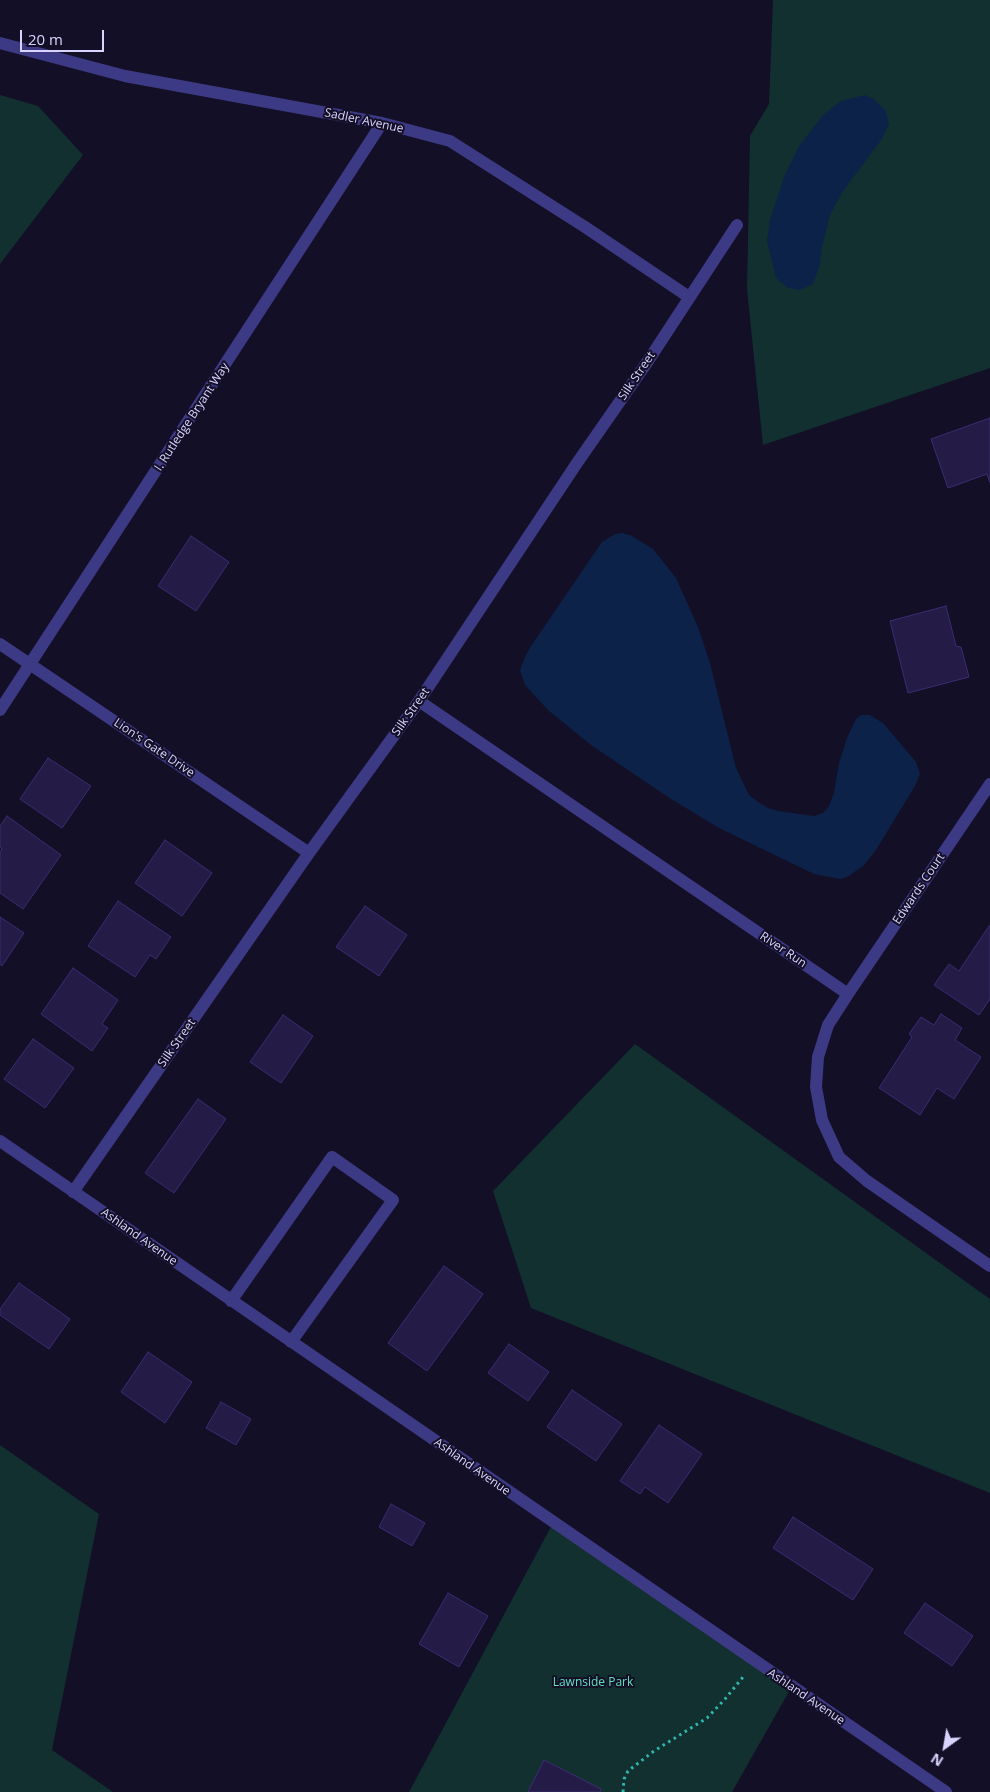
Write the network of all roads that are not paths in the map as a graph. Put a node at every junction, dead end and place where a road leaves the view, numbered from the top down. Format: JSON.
{"nodes":[{"id":1,"x":0,"y":43,"type":"edge"},
{"id":2,"x":382,"y":124,"type":"junction"},
{"id":3,"x":737,"y":225,"type":"dead end"},
{"id":4,"x":689,"y":297,"type":"junction"},
{"id":5,"x":0,"y":644,"type":"edge"},
{"id":6,"x":31,"y":664,"type":"junction"},
{"id":7,"x":419,"y":701,"type":"junction"},
{"id":8,"x":0,"y":710,"type":"edge"},
{"id":9,"x":990,"y":784,"type":"edge"},
{"id":10,"x":309,"y":853,"type":"junction"},
{"id":11,"x":848,"y":994,"type":"junction"},
{"id":12,"x":0,"y":1141,"type":"edge"},
{"id":13,"x":73,"y":1192,"type":"junction"},
{"id":14,"x":990,"y":1266,"type":"edge"},
{"id":15,"x":231,"y":1300,"type":"junction"},
{"id":16,"x":291,"y":1342,"type":"junction"},
{"id":17,"x":946,"y":1792,"type":"edge"}],
"edges":[{"from":1,"to":2,"type":"street","name":"Sadler Avenue"},
{"from":2,"to":4,"type":"street","name":"Sadler Avenue"},
{"from":2,"to":6,"type":"street","name":"I. Rutledge Bryant Way"},
{"from":3,"to":4,"type":"street","name":"Silk Street"},
{"from":4,"to":7,"type":"street","name":"Silk Street"},
{"from":5,"to":6,"type":"street","name":"Lion's Gate Drive"},
{"from":6,"to":8,"type":"street","name":"I. Rutledge Bryant Way"},
{"from":6,"to":10,"type":"street","name":"Lion's Gate Drive"},
{"from":7,"to":10,"type":"street","name":"Silk Street"},
{"from":7,"to":11,"type":"street","name":"River Run"},
{"from":9,"to":11,"type":"street","name":"Edwards Court"},
{"from":10,"to":13,"type":"street","name":"Silk Street"},
{"from":11,"to":14,"type":"street"},
{"from":12,"to":13,"type":"street","name":"Ashland Avenue"},
{"from":13,"to":15,"type":"street","name":"Ashland Avenue"},
{"from":15,"to":16,"type":"street","name":"Ashland Avenue"},
{"from":15,"to":16,"type":"street"},
{"from":16,"to":17,"type":"street","name":"Ashland Avenue"}]}
